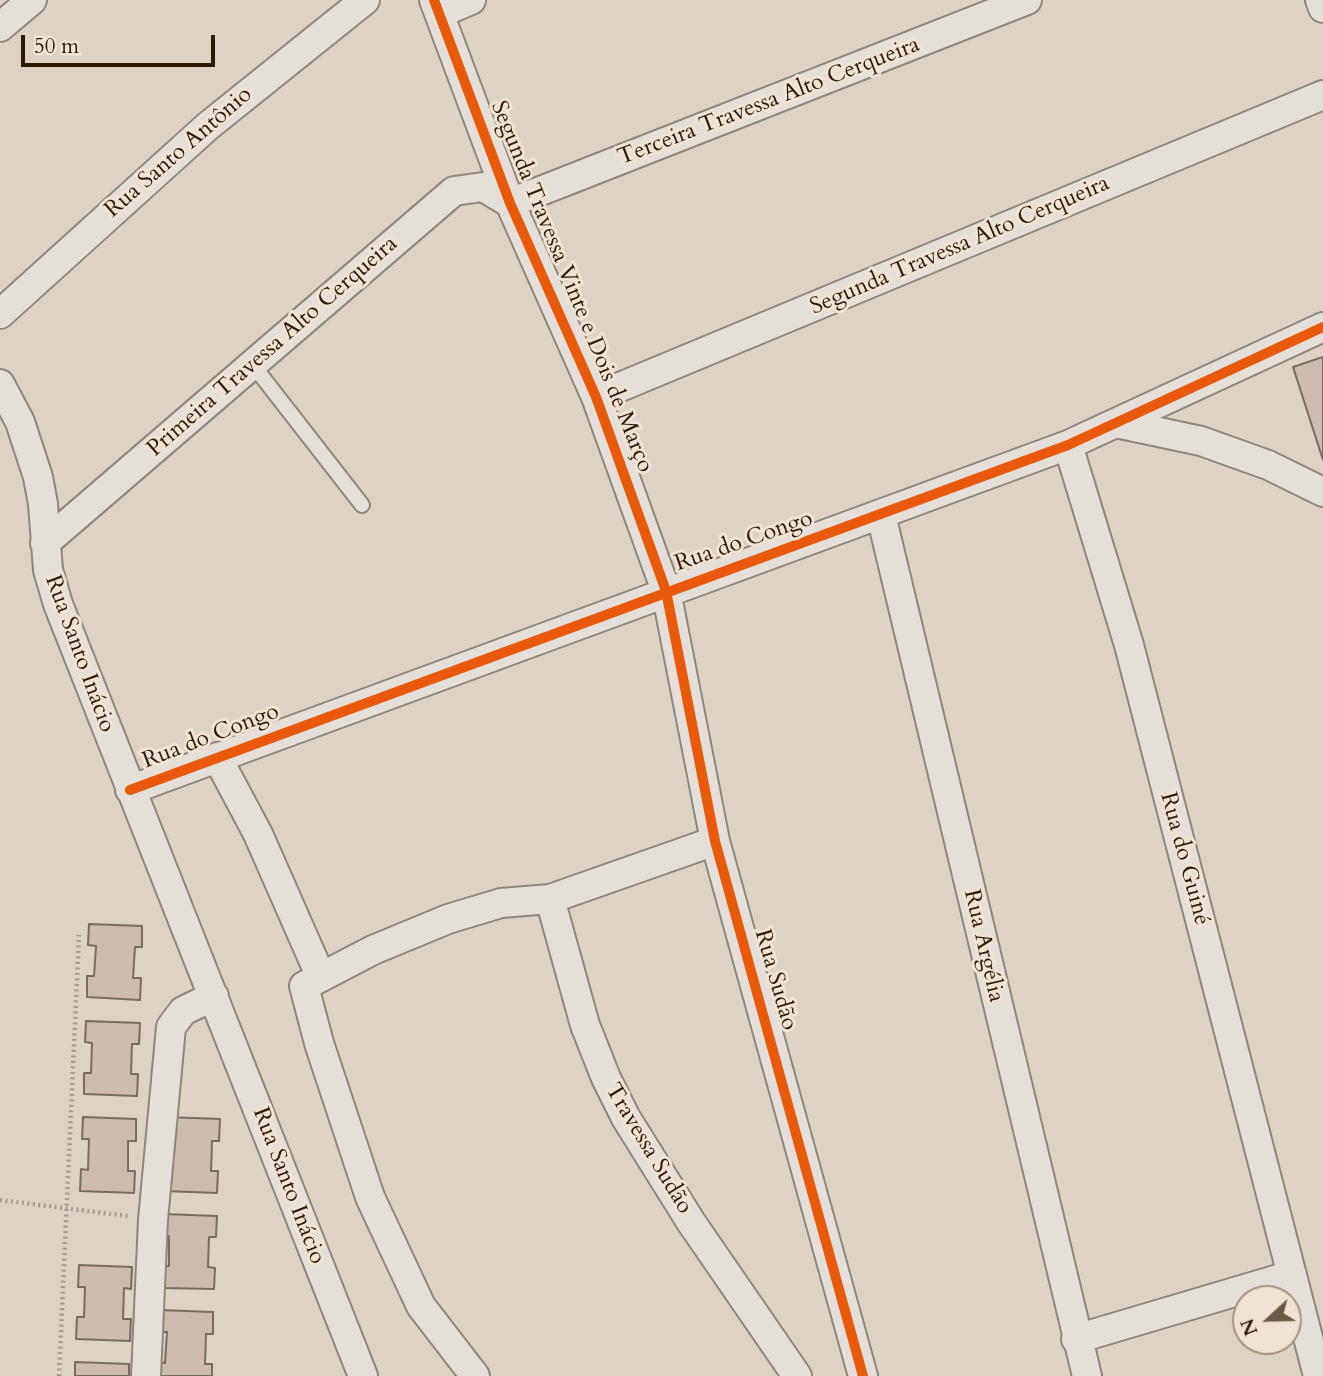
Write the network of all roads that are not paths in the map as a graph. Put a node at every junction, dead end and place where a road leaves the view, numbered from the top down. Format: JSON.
{"nodes":[{"id":1,"x":32,"y":0,"type":"edge"},
{"id":2,"x":365,"y":0,"type":"edge"},
{"id":3,"x":471,"y":0,"type":"edge"},
{"id":4,"x":1027,"y":0,"type":"edge"},
{"id":5,"x":1320,"y":0,"type":"edge"},
{"id":6,"x":437,"y":6,"type":"edge"},
{"id":7,"x":1323,"y":8,"type":"edge"},
{"id":8,"x":0,"y":27,"type":"edge"},
{"id":9,"x":1323,"y":96,"type":"edge"},
{"id":10,"x":510,"y":203,"type":"junction"},
{"id":11,"x":0,"y":314,"type":"edge"},
{"id":12,"x":1323,"y":327,"type":"edge"},
{"id":13,"x":253,"y":365,"type":"junction"},
{"id":14,"x":0,"y":384,"type":"edge"},
{"id":15,"x":596,"y":397,"type":"junction"},
{"id":16,"x":1116,"y":423,"type":"junction"},
{"id":17,"x":1068,"y":445,"type":"junction"},
{"id":18,"x":1323,"y":492,"type":"edge"},
{"id":19,"x":362,"y":505,"type":"dead end"},
{"id":20,"x":881,"y":515,"type":"junction"},
{"id":21,"x":45,"y":543,"type":"junction"},
{"id":22,"x":666,"y":592,"type":"junction"},
{"id":23,"x":217,"y":757,"type":"junction"},
{"id":24,"x":130,"y":790,"type":"junction"},
{"id":25,"x":715,"y":841,"type":"junction"},
{"id":26,"x":550,"y":899,"type":"junction"},
{"id":27,"x":320,"y":975,"type":"junction"},
{"id":28,"x":214,"y":996,"type":"junction"},
{"id":29,"x":1292,"y":1275,"type":"junction"},
{"id":30,"x":1076,"y":1339,"type":"junction"},
{"id":31,"x":146,"y":1376,"type":"edge"},
{"id":32,"x":363,"y":1376,"type":"edge"},
{"id":33,"x":475,"y":1376,"type":"edge"},
{"id":34,"x":797,"y":1376,"type":"edge"},
{"id":35,"x":863,"y":1376,"type":"edge"},
{"id":36,"x":1087,"y":1376,"type":"edge"},
{"id":37,"x":1318,"y":1376,"type":"edge"}],
"edges":[{"from":1,"to":8,"type":"street"},
{"from":2,"to":11,"type":"street","name":"Rua Santo Antônio"},
{"from":3,"to":6,"type":"street"},
{"from":4,"to":10,"type":"street","name":"Terceira Travessa Alto Cerqueira"},
{"from":5,"to":7,"type":"street"},
{"from":6,"to":10,"type":"street","name":"Segunda Travessa Vinte e Dois de Março"},
{"from":9,"to":15,"type":"street","name":"Segunda Travessa Alto Cerqueira"},
{"from":10,"to":13,"type":"street","name":"Primeira Travessa Alto Cerqueira"},
{"from":10,"to":15,"type":"street","name":"Segunda Travessa Vinte e Dois de Março"},
{"from":12,"to":16,"type":"street","name":"Rua do Congo"},
{"from":13,"to":19,"type":"lane"},
{"from":13,"to":21,"type":"street","name":"Primeira Travessa Alto Cerqueira"},
{"from":14,"to":21,"type":"street","name":"Rua Santo Inácio"},
{"from":15,"to":22,"type":"street","name":"Segunda Travessa Vinte e Dois de Março"},
{"from":16,"to":17,"type":"street","name":"Rua do Congo"},
{"from":16,"to":18,"type":"street"},
{"from":17,"to":20,"type":"street","name":"Rua do Congo"},
{"from":17,"to":29,"type":"street","name":"Rua do Guiné"},
{"from":20,"to":22,"type":"street","name":"Rua do Congo"},
{"from":20,"to":30,"type":"street","name":"Rua Argélia"},
{"from":21,"to":24,"type":"street","name":"Rua Santo Inácio"},
{"from":22,"to":23,"type":"street","name":"Rua do Congo"},
{"from":22,"to":25,"type":"street","name":"Rua Sudão"},
{"from":23,"to":24,"type":"street","name":"Rua do Congo"},
{"from":23,"to":27,"type":"street"},
{"from":24,"to":28,"type":"street","name":"Rua Santo Inácio"},
{"from":25,"to":26,"type":"street"},
{"from":25,"to":35,"type":"street","name":"Rua Sudão"},
{"from":26,"to":27,"type":"street"},
{"from":26,"to":34,"type":"street","name":"Travessa Sudão"},
{"from":27,"to":33,"type":"street"},
{"from":28,"to":31,"type":"street"},
{"from":28,"to":32,"type":"street","name":"Rua Santo Inácio"},
{"from":29,"to":30,"type":"street"},
{"from":29,"to":37,"type":"street","name":"Rua do Guiné"},
{"from":30,"to":36,"type":"street","name":"Rua Argélia"}]}
